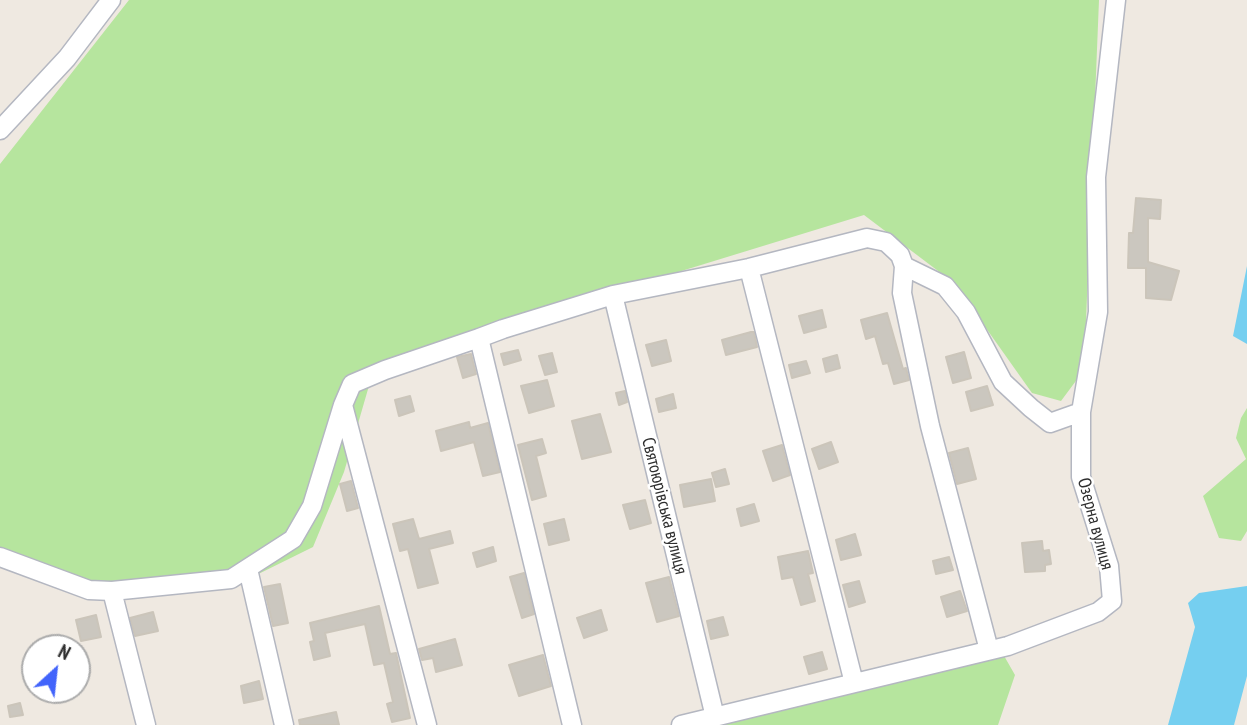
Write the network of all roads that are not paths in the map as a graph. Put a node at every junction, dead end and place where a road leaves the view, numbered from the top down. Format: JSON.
{"nodes":[{"id":1,"x":111,"y":0,"type":"edge"},
{"id":2,"x":1116,"y":0,"type":"edge"},
{"id":3,"x":0,"y":130,"type":"edge"},
{"id":4,"x":904,"y":266,"type":"junction"},
{"id":5,"x":749,"y":268,"type":"junction"},
{"id":6,"x":613,"y":295,"type":"junction"},
{"id":7,"x":479,"y":338,"type":"junction"},
{"id":8,"x":343,"y":405,"type":"junction"},
{"id":9,"x":1081,"y":412,"type":"junction"},
{"id":10,"x":0,"y":557,"type":"edge"},
{"id":11,"x":248,"y":569,"type":"junction"},
{"id":12,"x":112,"y":591,"type":"junction"},
{"id":13,"x":989,"y":650,"type":"junction"},
{"id":14,"x":854,"y":683,"type":"junction"},
{"id":15,"x":715,"y":717,"type":"junction"},
{"id":16,"x":146,"y":725,"type":"edge"},
{"id":17,"x":284,"y":725,"type":"edge"},
{"id":18,"x":427,"y":725,"type":"edge"},
{"id":19,"x":572,"y":725,"type":"edge"},
{"id":20,"x":681,"y":725,"type":"edge"}],
"edges":[{"from":1,"to":3,"type":"street"},
{"from":2,"to":9,"type":"street","name":"Озерна вулиця"},
{"from":4,"to":5,"type":"street"},
{"from":4,"to":9,"type":"street"},
{"from":4,"to":13,"type":"street"},
{"from":5,"to":6,"type":"street"},
{"from":5,"to":14,"type":"street"},
{"from":6,"to":7,"type":"street"},
{"from":6,"to":15,"type":"street","name":"Святоюрівська вулиця"},
{"from":7,"to":8,"type":"street"},
{"from":7,"to":19,"type":"street"},
{"from":8,"to":11,"type":"street"},
{"from":8,"to":18,"type":"street"},
{"from":9,"to":13,"type":"street","name":"Озерна вулиця"},
{"from":10,"to":12,"type":"street"},
{"from":11,"to":12,"type":"street"},
{"from":11,"to":17,"type":"street"},
{"from":12,"to":16,"type":"street"},
{"from":13,"to":14,"type":"street","name":"Озерна вулиця"},
{"from":14,"to":15,"type":"street","name":"Озерна вулиця"},
{"from":15,"to":20,"type":"street","name":"Озерна вулиця"}]}
